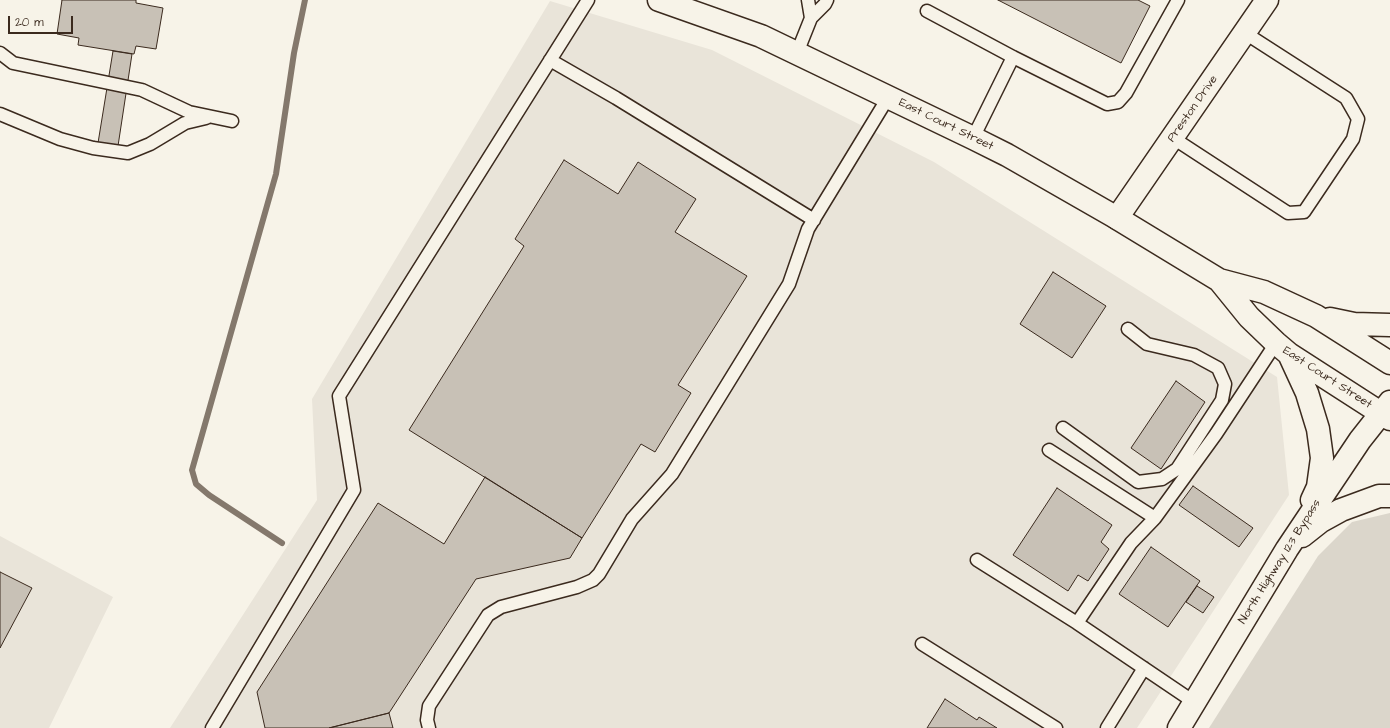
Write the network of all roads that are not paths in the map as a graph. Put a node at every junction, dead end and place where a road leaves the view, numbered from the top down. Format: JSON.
{"nodes":[{"id":1,"x":588,"y":0,"type":"edge"},
{"id":2,"x":659,"y":0,"type":"edge"},
{"id":3,"x":808,"y":0,"type":"edge"},
{"id":4,"x":827,"y":0,"type":"edge"},
{"id":5,"x":1178,"y":0,"type":"edge"},
{"id":6,"x":1263,"y":1,"type":"edge"},
{"id":7,"x":927,"y":11,"type":"dead end"},
{"id":8,"x":811,"y":18,"type":"junction"},
{"id":9,"x":1245,"y":33,"type":"junction"},
{"id":10,"x":0,"y":53,"type":"edge"},
{"id":11,"x":797,"y":54,"type":"junction"},
{"id":12,"x":1013,"y":57,"type":"junction"},
{"id":13,"x":550,"y":60,"type":"junction"},
{"id":14,"x":889,"y":96,"type":"junction"},
{"id":15,"x":0,"y":114,"type":"edge"},
{"id":16,"x":210,"y":118,"type":"junction"},
{"id":17,"x":232,"y":121,"type":"dead end"},
{"id":18,"x":973,"y":138,"type":"junction"},
{"id":19,"x":1173,"y":138,"type":"junction"},
{"id":20,"x":1117,"y":218,"type":"junction"},
{"id":21,"x":814,"y":220,"type":"junction"},
{"id":22,"x":1219,"y":280,"type":"junction"},
{"id":23,"x":1316,"y":316,"type":"junction"},
{"id":24,"x":1390,"y":325,"type":"edge"},
{"id":25,"x":1128,"y":329,"type":"dead end"},
{"id":26,"x":1282,"y":349,"type":"junction"},
{"id":27,"x":1390,"y":363,"type":"edge"},
{"id":28,"x":1387,"y":411,"type":"edge"},
{"id":29,"x":1063,"y":428,"type":"dead end"},
{"id":30,"x":1049,"y":450,"type":"dead end"},
{"id":31,"x":1390,"y":496,"type":"edge"},
{"id":32,"x":1155,"y":518,"type":"junction"},
{"id":33,"x":1302,"y":526,"type":"junction"},
{"id":34,"x":1287,"y":549,"type":"junction"},
{"id":35,"x":977,"y":560,"type":"dead end"},
{"id":36,"x":1077,"y":623,"type":"junction"},
{"id":37,"x":922,"y":644,"type":"dead end"},
{"id":38,"x":1144,"y":668,"type":"junction"},
{"id":39,"x":1194,"y":702,"type":"junction"},
{"id":40,"x":212,"y":728,"type":"edge"},
{"id":41,"x":429,"y":728,"type":"edge"},
{"id":42,"x":1056,"y":728,"type":"edge"},
{"id":43,"x":1107,"y":728,"type":"edge"},
{"id":44,"x":1178,"y":728,"type":"edge"}],
"edges":[{"from":1,"to":13,"type":"lane"},
{"from":2,"to":11,"type":"main road","name":"East Court Street"},
{"from":3,"to":8,"type":"lane"},
{"from":4,"to":8,"type":"lane"},
{"from":5,"to":12,"type":"lane"},
{"from":6,"to":9,"type":"main road","name":"Preston Drive"},
{"from":7,"to":12,"type":"lane"},
{"from":8,"to":11,"type":"lane"},
{"from":9,"to":19,"type":"main road","name":"Preston Drive"},
{"from":9,"to":19,"type":"lane"},
{"from":10,"to":16,"type":"lane"},
{"from":11,"to":14,"type":"main road","name":"East Court Street"},
{"from":12,"to":18,"type":"lane"},
{"from":13,"to":21,"type":"lane"},
{"from":13,"to":40,"type":"lane"},
{"from":14,"to":18,"type":"main road","name":"East Court Street"},
{"from":14,"to":21,"type":"lane"},
{"from":15,"to":16,"type":"lane"},
{"from":16,"to":17,"type":"lane"},
{"from":18,"to":20,"type":"main road","name":"East Court Street"},
{"from":19,"to":20,"type":"main road","name":"Preston Drive"},
{"from":20,"to":22,"type":"main road","name":"East Court Street"},
{"from":21,"to":41,"type":"lane"},
{"from":22,"to":23,"type":"main road","name":"East Court Street"},
{"from":22,"to":26,"type":"main road","name":"East Court Street"},
{"from":23,"to":24,"type":"main road"},
{"from":23,"to":27,"type":"main road","name":"East Court Street"},
{"from":25,"to":29,"type":"lane"},
{"from":26,"to":28,"type":"main road","name":"East Court Street"},
{"from":26,"to":32,"type":"lane"},
{"from":26,"to":33,"type":"main road"},
{"from":28,"to":33,"type":"main road","name":"North Highway 123 Bypass"},
{"from":30,"to":32,"type":"lane"},
{"from":31,"to":34,"type":"main road"},
{"from":32,"to":36,"type":"lane"},
{"from":33,"to":34,"type":"main road","name":"North Highway 123 Bypass"},
{"from":34,"to":39,"type":"main road","name":"North Highway 123 Bypass"},
{"from":35,"to":36,"type":"lane"},
{"from":36,"to":38,"type":"lane"},
{"from":37,"to":42,"type":"lane"},
{"from":38,"to":39,"type":"lane"},
{"from":38,"to":43,"type":"lane"},
{"from":39,"to":44,"type":"main road","name":"North Highway 123 Bypass"}]}
